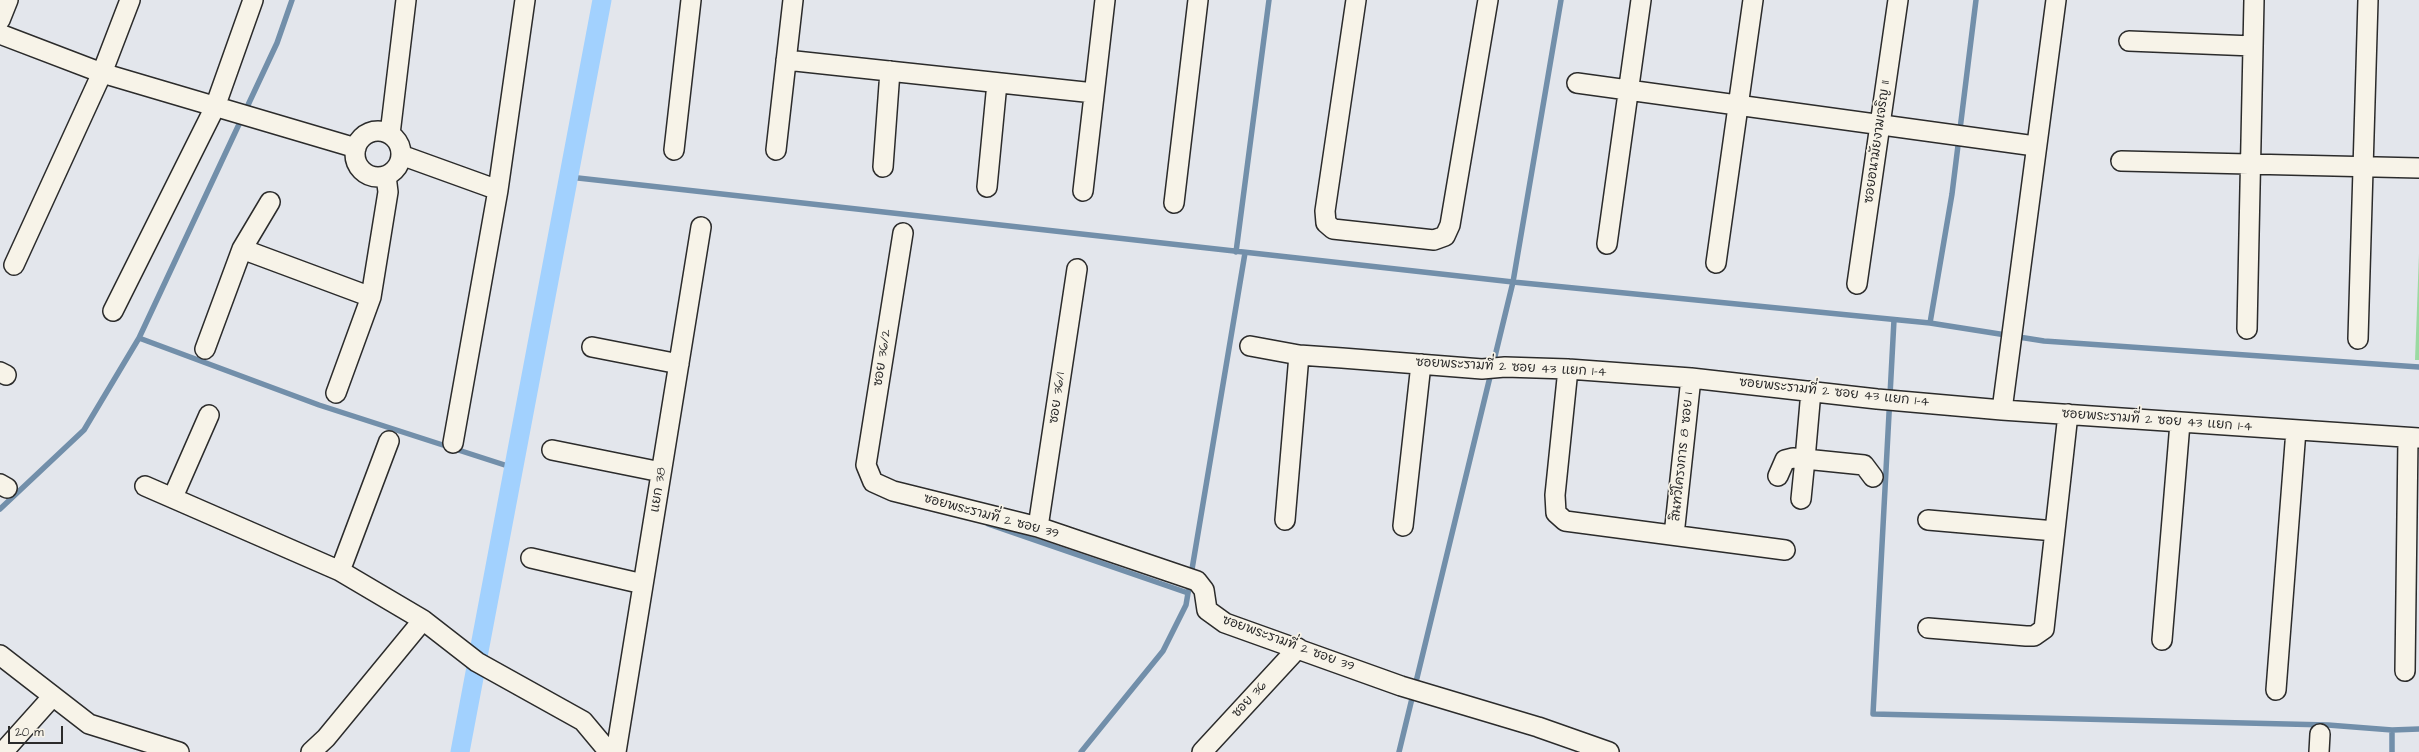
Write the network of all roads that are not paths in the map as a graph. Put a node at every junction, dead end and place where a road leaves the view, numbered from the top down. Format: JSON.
{"nodes":[{"id":1,"x":8,"y":0,"type":"edge"},
{"id":2,"x":130,"y":0,"type":"edge"},
{"id":3,"x":253,"y":0,"type":"edge"},
{"id":4,"x":406,"y":0,"type":"edge"},
{"id":5,"x":524,"y":0,"type":"edge"},
{"id":6,"x":691,"y":0,"type":"edge"},
{"id":7,"x":793,"y":0,"type":"edge"},
{"id":8,"x":1104,"y":0,"type":"edge"},
{"id":9,"x":1198,"y":0,"type":"edge"},
{"id":10,"x":1356,"y":0,"type":"edge"},
{"id":11,"x":1488,"y":0,"type":"edge"},
{"id":12,"x":1641,"y":0,"type":"edge"},
{"id":13,"x":1753,"y":0,"type":"edge"},
{"id":14,"x":1898,"y":0,"type":"edge"},
{"id":15,"x":2056,"y":0,"type":"edge"},
{"id":16,"x":2254,"y":0,"type":"edge"},
{"id":17,"x":2368,"y":0,"type":"edge"},
{"id":18,"x":0,"y":20,"type":"edge"},
{"id":19,"x":0,"y":34,"type":"edge"},
{"id":20,"x":2129,"y":41,"type":"dead end"},
{"id":21,"x":2253,"y":46,"type":"junction"},
{"id":22,"x":786,"y":60,"type":"junction"},
{"id":23,"x":890,"y":71,"type":"junction"},
{"id":24,"x":102,"y":74,"type":"junction"},
{"id":25,"x":997,"y":82,"type":"junction"},
{"id":26,"x":1577,"y":83,"type":"dead end"},
{"id":27,"x":1628,"y":90,"type":"junction"},
{"id":28,"x":1094,"y":93,"type":"junction"},
{"id":29,"x":1738,"y":105,"type":"junction"},
{"id":30,"x":215,"y":107,"type":"junction"},
{"id":31,"x":1881,"y":125,"type":"junction"},
{"id":32,"x":390,"y":134,"type":"junction"},
{"id":33,"x":2035,"y":146,"type":"junction"},
{"id":34,"x":356,"y":148,"type":"junction"},
{"id":35,"x":674,"y":150,"type":"dead end"},
{"id":36,"x":776,"y":150,"type":"dead end"},
{"id":37,"x":401,"y":155,"type":"junction"},
{"id":38,"x":2121,"y":161,"type":"dead end"},
{"id":39,"x":2249,"y":163,"type":"junction"},
{"id":40,"x":884,"y":167,"type":"dead end"},
{"id":41,"x":2363,"y":167,"type":"junction"},
{"id":42,"x":2419,"y":168,"type":"edge"},
{"id":43,"x":386,"y":176,"type":"junction"},
{"id":44,"x":987,"y":187,"type":"dead end"},
{"id":45,"x":498,"y":190,"type":"junction"},
{"id":46,"x":1082,"y":191,"type":"dead end"},
{"id":47,"x":270,"y":202,"type":"dead end"},
{"id":48,"x":1174,"y":203,"type":"dead end"},
{"id":49,"x":701,"y":227,"type":"dead end"},
{"id":50,"x":903,"y":233,"type":"dead end"},
{"id":51,"x":1606,"y":244,"type":"dead end"},
{"id":52,"x":242,"y":249,"type":"junction"},
{"id":53,"x":1716,"y":263,"type":"dead end"},
{"id":54,"x":14,"y":265,"type":"dead end"},
{"id":55,"x":1077,"y":269,"type":"dead end"},
{"id":56,"x":1857,"y":284,"type":"dead end"},
{"id":57,"x":372,"y":296,"type":"junction"},
{"id":58,"x":113,"y":311,"type":"dead end"},
{"id":59,"x":2247,"y":329,"type":"dead end"},
{"id":60,"x":2358,"y":339,"type":"dead end"},
{"id":61,"x":1250,"y":346,"type":"dead end"},
{"id":62,"x":592,"y":347,"type":"dead end"},
{"id":63,"x":205,"y":349,"type":"dead end"},
{"id":64,"x":1299,"y":355,"type":"junction"},
{"id":65,"x":679,"y":364,"type":"junction"},
{"id":66,"x":1421,"y":364,"type":"junction"},
{"id":67,"x":1568,"y":369,"type":"junction"},
{"id":68,"x":1691,"y":378,"type":"junction"},
{"id":69,"x":1811,"y":391,"type":"junction"},
{"id":70,"x":336,"y":392,"type":"dead end"},
{"id":71,"x":2002,"y":410,"type":"junction"},
{"id":72,"x":2068,"y":414,"type":"junction"},
{"id":73,"x":209,"y":415,"type":"dead end"},
{"id":74,"x":2180,"y":423,"type":"junction"},
{"id":75,"x":2296,"y":430,"type":"junction"},
{"id":76,"x":2414,"y":438,"type":"edge"},
{"id":77,"x":390,"y":441,"type":"dead end"},
{"id":78,"x":453,"y":443,"type":"dead end"},
{"id":79,"x":552,"y":450,"type":"dead end"},
{"id":80,"x":1805,"y":459,"type":"junction"},
{"id":81,"x":661,"y":472,"type":"junction"},
{"id":82,"x":1778,"y":476,"type":"dead end"},
{"id":83,"x":1873,"y":476,"type":"dead end"},
{"id":84,"x":873,"y":482,"type":"joint"},
{"id":85,"x":145,"y":486,"type":"dead end"},
{"id":86,"x":173,"y":497,"type":"junction"},
{"id":87,"x":1801,"y":499,"type":"dead end"},
{"id":88,"x":1285,"y":520,"type":"dead end"},
{"id":89,"x":1928,"y":520,"type":"dead end"},
{"id":90,"x":1403,"y":526,"type":"dead end"},
{"id":91,"x":1038,"y":527,"type":"junction"},
{"id":92,"x":2055,"y":531,"type":"junction"},
{"id":93,"x":1674,"y":535,"type":"junction"},
{"id":94,"x":1784,"y":550,"type":"dead end"},
{"id":95,"x":531,"y":558,"type":"dead end"},
{"id":96,"x":340,"y":571,"type":"junction"},
{"id":97,"x":643,"y":584,"type":"junction"},
{"id":98,"x":423,"y":620,"type":"junction"},
{"id":99,"x":1928,"y":628,"type":"dead end"},
{"id":100,"x":2162,"y":640,"type":"dead end"},
{"id":101,"x":1298,"y":648,"type":"junction"},
{"id":102,"x":0,"y":655,"type":"edge"},
{"id":103,"x":2405,"y":671,"type":"dead end"},
{"id":104,"x":2276,"y":690,"type":"dead end"},
{"id":105,"x":53,"y":696,"type":"junction"},
{"id":106,"x":3,"y":752,"type":"edge"},
{"id":107,"x":179,"y":752,"type":"edge"},
{"id":108,"x":311,"y":752,"type":"edge"},
{"id":109,"x":609,"y":752,"type":"edge"},
{"id":110,"x":616,"y":752,"type":"edge"},
{"id":111,"x":1202,"y":752,"type":"edge"},
{"id":112,"x":1609,"y":752,"type":"edge"}],
"edges":[{"from":1,"to":18,"type":"street"},
{"from":2,"to":24,"type":"street"},
{"from":3,"to":30,"type":"street"},
{"from":4,"to":32,"type":"street"},
{"from":5,"to":45,"type":"street"},
{"from":6,"to":35,"type":"street"},
{"from":7,"to":22,"type":"street"},
{"from":8,"to":28,"type":"street"},
{"from":9,"to":48,"type":"street"},
{"from":10,"to":11,"type":"street"},
{"from":12,"to":27,"type":"street"},
{"from":13,"to":29,"type":"street"},
{"from":14,"to":31,"type":"street","name":"ซอยอนามัยงามเจริญ 11"},
{"from":15,"to":33,"type":"street"},
{"from":16,"to":21,"type":"street"},
{"from":17,"to":41,"type":"street"},
{"from":19,"to":24,"type":"street"},
{"from":20,"to":21,"type":"street"},
{"from":21,"to":39,"type":"street"},
{"from":22,"to":23,"type":"street"},
{"from":22,"to":36,"type":"street"},
{"from":23,"to":25,"type":"street"},
{"from":23,"to":40,"type":"street"},
{"from":24,"to":30,"type":"street"},
{"from":24,"to":54,"type":"street"},
{"from":25,"to":28,"type":"street"},
{"from":25,"to":44,"type":"street"},
{"from":26,"to":27,"type":"street"},
{"from":27,"to":29,"type":"street"},
{"from":27,"to":51,"type":"street"},
{"from":28,"to":46,"type":"street"},
{"from":29,"to":31,"type":"street"},
{"from":29,"to":53,"type":"street"},
{"from":30,"to":34,"type":"street"},
{"from":30,"to":58,"type":"street"},
{"from":31,"to":33,"type":"street"},
{"from":31,"to":56,"type":"street","name":"ซอยอนามัยงามเจริญ 11"},
{"from":32,"to":34,"type":"street"},
{"from":32,"to":37,"type":"street"},
{"from":33,"to":71,"type":"street"},
{"from":34,"to":43,"type":"street"},
{"from":37,"to":43,"type":"street"},
{"from":37,"to":45,"type":"street"},
{"from":38,"to":39,"type":"street"},
{"from":39,"to":41,"type":"street"},
{"from":39,"to":59,"type":"street"},
{"from":41,"to":42,"type":"street"},
{"from":41,"to":60,"type":"street"},
{"from":43,"to":57,"type":"street"},
{"from":45,"to":78,"type":"street"},
{"from":47,"to":52,"type":"street"},
{"from":49,"to":65,"type":"street","name":"แยก 38"},
{"from":50,"to":84,"type":"street","name":"ซอย 36/2"},
{"from":52,"to":57,"type":"street"},
{"from":52,"to":63,"type":"street"},
{"from":55,"to":91,"type":"street","name":"ซอย 36/1"},
{"from":57,"to":70,"type":"street"},
{"from":61,"to":64,"type":"street","name":"ซอยพระรามที่ 2 ซอย 43 แยก 1-4"},
{"from":62,"to":65,"type":"street"},
{"from":64,"to":66,"type":"street","name":"ซอยพระรามที่ 2 ซอย 43 แยก 1-4"},
{"from":64,"to":88,"type":"street"},
{"from":65,"to":81,"type":"street","name":"แยก 38"},
{"from":66,"to":67,"type":"street","name":"ซอยพระรามที่ 2 ซอย 43 แยก 1-4"},
{"from":66,"to":90,"type":"street"},
{"from":67,"to":68,"type":"street","name":"ซอยพระรามที่ 2 ซอย 43 แยก 1-4"},
{"from":67,"to":93,"type":"street"},
{"from":68,"to":69,"type":"street","name":"ซอยพระรามที่ 2 ซอย 43 แยก 1-4"},
{"from":68,"to":93,"type":"street","name":"สินทวีโครงการ 8 ซอย 1"},
{"from":69,"to":71,"type":"street","name":"ซอยพระรามที่ 2 ซอย 43 แยก 1-4"},
{"from":69,"to":80,"type":"street"},
{"from":71,"to":72,"type":"street","name":"ซอยพระรามที่ 2 ซอย 43 แยก 1-4"},
{"from":72,"to":74,"type":"street","name":"ซอยพระรามที่ 2 ซอย 43 แยก 1-4"},
{"from":72,"to":92,"type":"street"},
{"from":73,"to":86,"type":"street"},
{"from":74,"to":75,"type":"street","name":"ซอยพระรามที่ 2 ซอย 43 แยก 1-4"},
{"from":74,"to":100,"type":"street"},
{"from":75,"to":76,"type":"street","name":"ซอยพระรามที่ 2 ซอย 43 แยก 1-4"},
{"from":75,"to":104,"type":"street"},
{"from":76,"to":103,"type":"street"},
{"from":77,"to":96,"type":"street"},
{"from":79,"to":81,"type":"street"},
{"from":80,"to":82,"type":"street"},
{"from":80,"to":83,"type":"street"},
{"from":80,"to":87,"type":"street"},
{"from":81,"to":97,"type":"street","name":"แยก 38"},
{"from":84,"to":91,"type":"street","name":"ซอยพระรามที่ 2 ซอย 39"},
{"from":85,"to":86,"type":"street"},
{"from":86,"to":96,"type":"street"},
{"from":89,"to":92,"type":"street"},
{"from":91,"to":101,"type":"street","name":"ซอยพระรามที่ 2 ซอย 39"},
{"from":92,"to":99,"type":"street"},
{"from":93,"to":94,"type":"street"},
{"from":95,"to":97,"type":"street"},
{"from":96,"to":98,"type":"street"},
{"from":97,"to":110,"type":"street","name":"แยก 38"},
{"from":98,"to":108,"type":"street"},
{"from":98,"to":109,"type":"street"},
{"from":101,"to":111,"type":"street","name":"ซอย 36"},
{"from":101,"to":112,"type":"street","name":"ซอยพระรามที่ 2 ซอย 39"},
{"from":102,"to":105,"type":"street"},
{"from":105,"to":106,"type":"street"},
{"from":105,"to":107,"type":"street"}]}
